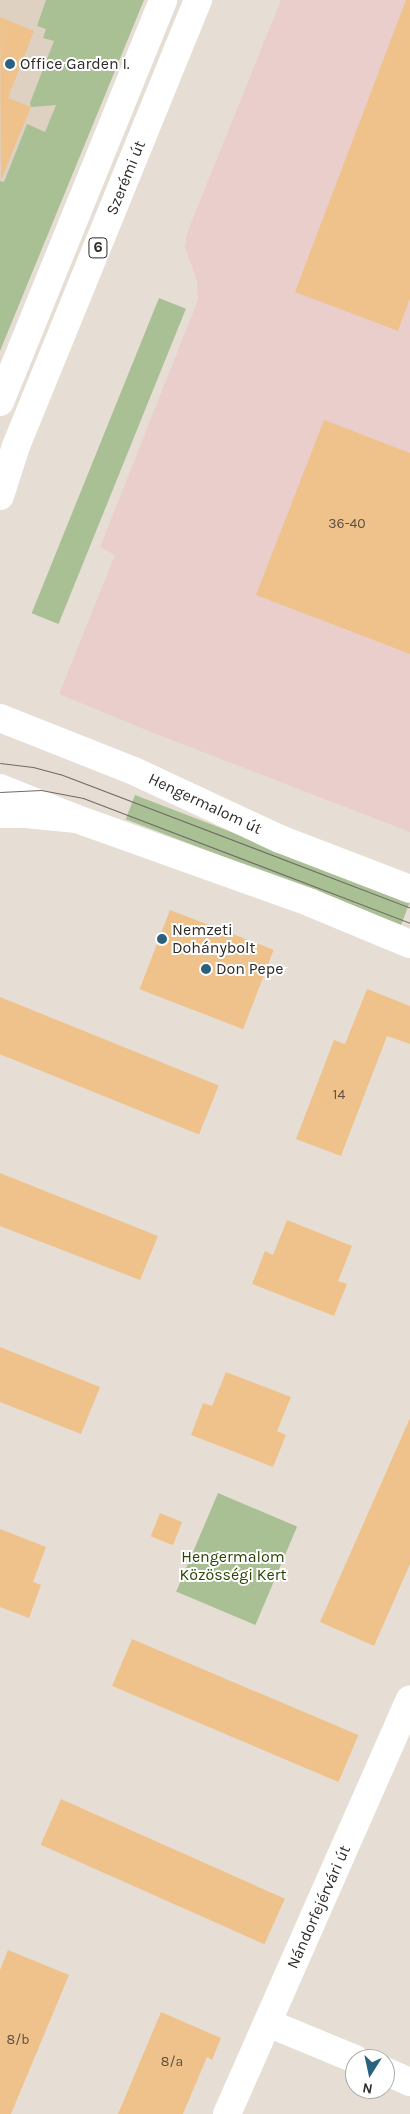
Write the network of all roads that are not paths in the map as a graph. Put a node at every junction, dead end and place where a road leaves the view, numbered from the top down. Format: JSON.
{"nodes":[{"id":1,"x":163,"y":0,"type":"edge"},
{"id":2,"x":198,"y":0,"type":"edge"},
{"id":3,"x":0,"y":402,"type":"edge"},
{"id":4,"x":0,"y":496,"type":"edge"},
{"id":5,"x":0,"y":718,"type":"edge"},
{"id":6,"x":0,"y":788,"type":"edge"},
{"id":7,"x":0,"y":814,"type":"edge"},
{"id":8,"x":77,"y":819,"type":"junction"},
{"id":9,"x":410,"y":889,"type":"edge"},
{"id":10,"x":410,"y":944,"type":"edge"},
{"id":11,"x":410,"y":1700,"type":"edge"},
{"id":12,"x":268,"y":2022,"type":"junction"},
{"id":13,"x":345,"y":2055,"type":"edge"},
{"id":14,"x":395,"y":2075,"type":"edge"},
{"id":15,"x":410,"y":2082,"type":"edge"},
{"id":16,"x":227,"y":2114,"type":"edge"}],
"edges":[{"from":1,"to":3,"type":"main road","name":"Szerémi út","number":"6"},
{"from":2,"to":4,"type":"main road","name":"Szerémi út","number":"6"},
{"from":5,"to":9,"type":"main road","name":"Hengermalom út"},
{"from":6,"to":8,"type":"main road"},
{"from":7,"to":8,"type":"main road"},
{"from":8,"to":10,"type":"main road"},
{"from":11,"to":12,"type":"main road","name":"Nándorfejérvári út"},
{"from":12,"to":13,"type":"main road"},
{"from":12,"to":16,"type":"main road","name":"Nándorfejérvári út"},
{"from":14,"to":15,"type":"main road"}]}
